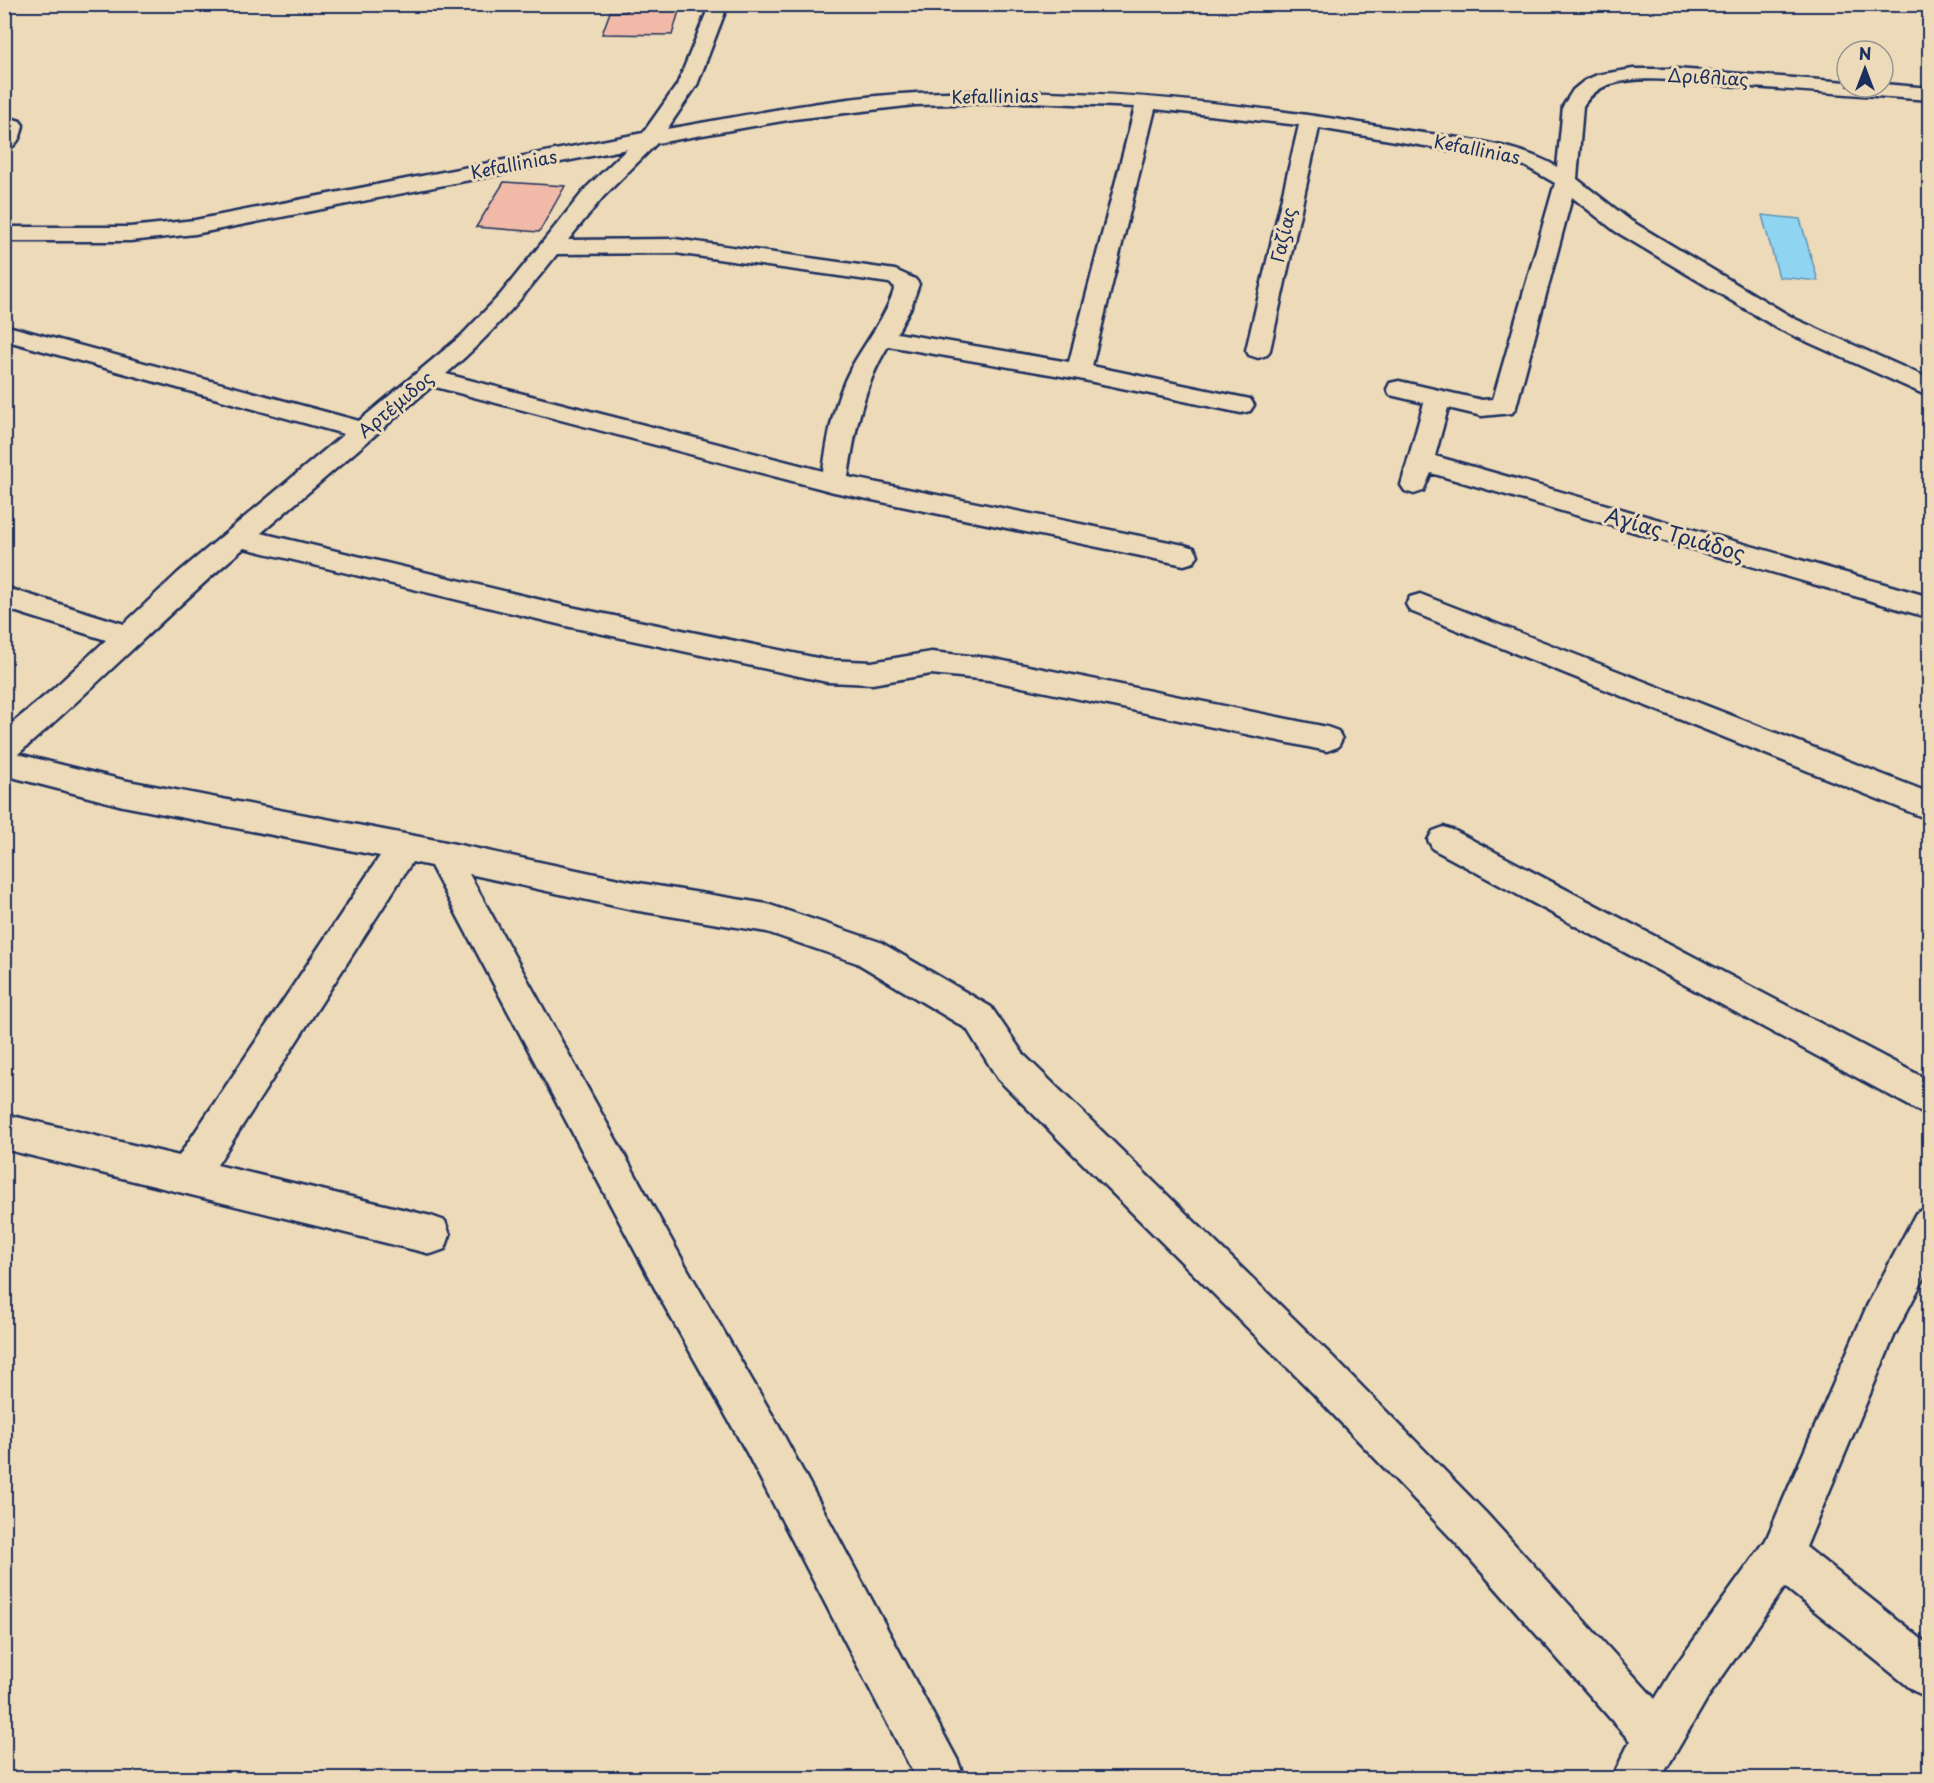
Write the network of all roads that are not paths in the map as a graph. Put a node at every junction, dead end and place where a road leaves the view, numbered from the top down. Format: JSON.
{"nodes":[{"id":1,"x":719,"y":4,"type":"edge"},
{"id":2,"x":1928,"y":97,"type":"edge"},
{"id":3,"x":1147,"y":102,"type":"junction"},
{"id":4,"x":1310,"y":120,"type":"junction"},
{"id":5,"x":4,"y":122,"type":"edge"},
{"id":6,"x":650,"y":138,"type":"junction"},
{"id":7,"x":4,"y":144,"type":"edge"},
{"id":8,"x":1566,"y":181,"type":"junction"},
{"id":9,"x":4,"y":234,"type":"edge"},
{"id":10,"x":549,"y":247,"type":"junction"},
{"id":11,"x":4,"y":332,"type":"edge"},
{"id":12,"x":882,"y":338,"type":"junction"},
{"id":13,"x":1258,"y":350,"type":"dead end"},
{"id":14,"x":1079,"y":371,"type":"junction"},
{"id":15,"x":429,"y":377,"type":"junction"},
{"id":16,"x":1399,"y":389,"type":"dead end"},
{"id":17,"x":1929,"y":389,"type":"edge"},
{"id":18,"x":1438,"y":398,"type":"junction"},
{"id":19,"x":1241,"y":405,"type":"dead end"},
{"id":20,"x":365,"y":431,"type":"junction"},
{"id":21,"x":834,"y":483,"type":"junction"},
{"id":22,"x":238,"y":537,"type":"junction"},
{"id":23,"x":1184,"y":555,"type":"dead end"},
{"id":24,"x":4,"y":597,"type":"edge"},
{"id":25,"x":1420,"y":604,"type":"dead end"},
{"id":26,"x":1929,"y":608,"type":"edge"},
{"id":27,"x":129,"y":636,"type":"junction"},
{"id":28,"x":1327,"y":739,"type":"dead end"},
{"id":29,"x":4,"y":748,"type":"edge"},
{"id":30,"x":4,"y":763,"type":"edge"},
{"id":31,"x":1929,"y":807,"type":"edge"},
{"id":32,"x":1444,"y":840,"type":"dead end"},
{"id":33,"x":404,"y":847,"type":"junction"},
{"id":34,"x":441,"y":854,"type":"junction"},
{"id":35,"x":1929,"y":1100,"type":"edge"},
{"id":36,"x":4,"y":1131,"type":"edge"},
{"id":37,"x":189,"y":1174,"type":"junction"},
{"id":38,"x":1929,"y":1226,"type":"edge"},
{"id":39,"x":431,"y":1234,"type":"dead end"},
{"id":40,"x":1780,"y":1555,"type":"junction"},
{"id":41,"x":1929,"y":1675,"type":"edge"},
{"id":42,"x":1658,"y":1737,"type":"junction"},
{"id":43,"x":941,"y":1779,"type":"edge"},
{"id":44,"x":1635,"y":1779,"type":"edge"}],
"edges":[{"from":1,"to":6,"type":"street","name":"Αρτέμιδος"},
{"from":2,"to":8,"type":"street","name":"Δριβλιας"},
{"from":3,"to":4,"type":"street","name":"Kefallinias"},
{"from":3,"to":6,"type":"street","name":"Kefallinias"},
{"from":3,"to":14,"type":"street"},
{"from":4,"to":8,"type":"street","name":"Kefallinias"},
{"from":4,"to":13,"type":"street","name":"Γαζίας"},
{"from":5,"to":7,"type":"street"},
{"from":6,"to":9,"type":"street","name":"Kefallinias"},
{"from":6,"to":10,"type":"street","name":"Αρτέμιδος"},
{"from":8,"to":17,"type":"street","name":"Kefallinias"},
{"from":8,"to":18,"type":"street","name":"Δριβλιας"},
{"from":10,"to":12,"type":"street"},
{"from":10,"to":15,"type":"street","name":"Αρτέμιδος"},
{"from":11,"to":20,"type":"street"},
{"from":12,"to":14,"type":"street"},
{"from":12,"to":21,"type":"street"},
{"from":14,"to":19,"type":"street"},
{"from":15,"to":20,"type":"street","name":"Αρτέμιδος"},
{"from":15,"to":21,"type":"street"},
{"from":16,"to":18,"type":"street"},
{"from":18,"to":26,"type":"street","name":"Αγίας Τριάδος"},
{"from":20,"to":22,"type":"street","name":"Αρτέμιδος"},
{"from":21,"to":23,"type":"street"},
{"from":22,"to":27,"type":"street","name":"Αρτέμιδος"},
{"from":22,"to":28,"type":"street"},
{"from":24,"to":27,"type":"street"},
{"from":25,"to":31,"type":"street"},
{"from":27,"to":29,"type":"street","name":"Αρτέμιδος"},
{"from":30,"to":33,"type":"street"},
{"from":32,"to":35,"type":"street"},
{"from":33,"to":34,"type":"street"},
{"from":33,"to":37,"type":"street"},
{"from":34,"to":42,"type":"street"},
{"from":34,"to":43,"type":"street"},
{"from":36,"to":37,"type":"street"},
{"from":37,"to":39,"type":"street"},
{"from":38,"to":40,"type":"street"},
{"from":40,"to":41,"type":"street"},
{"from":40,"to":42,"type":"street"},
{"from":42,"to":44,"type":"street"}]}
